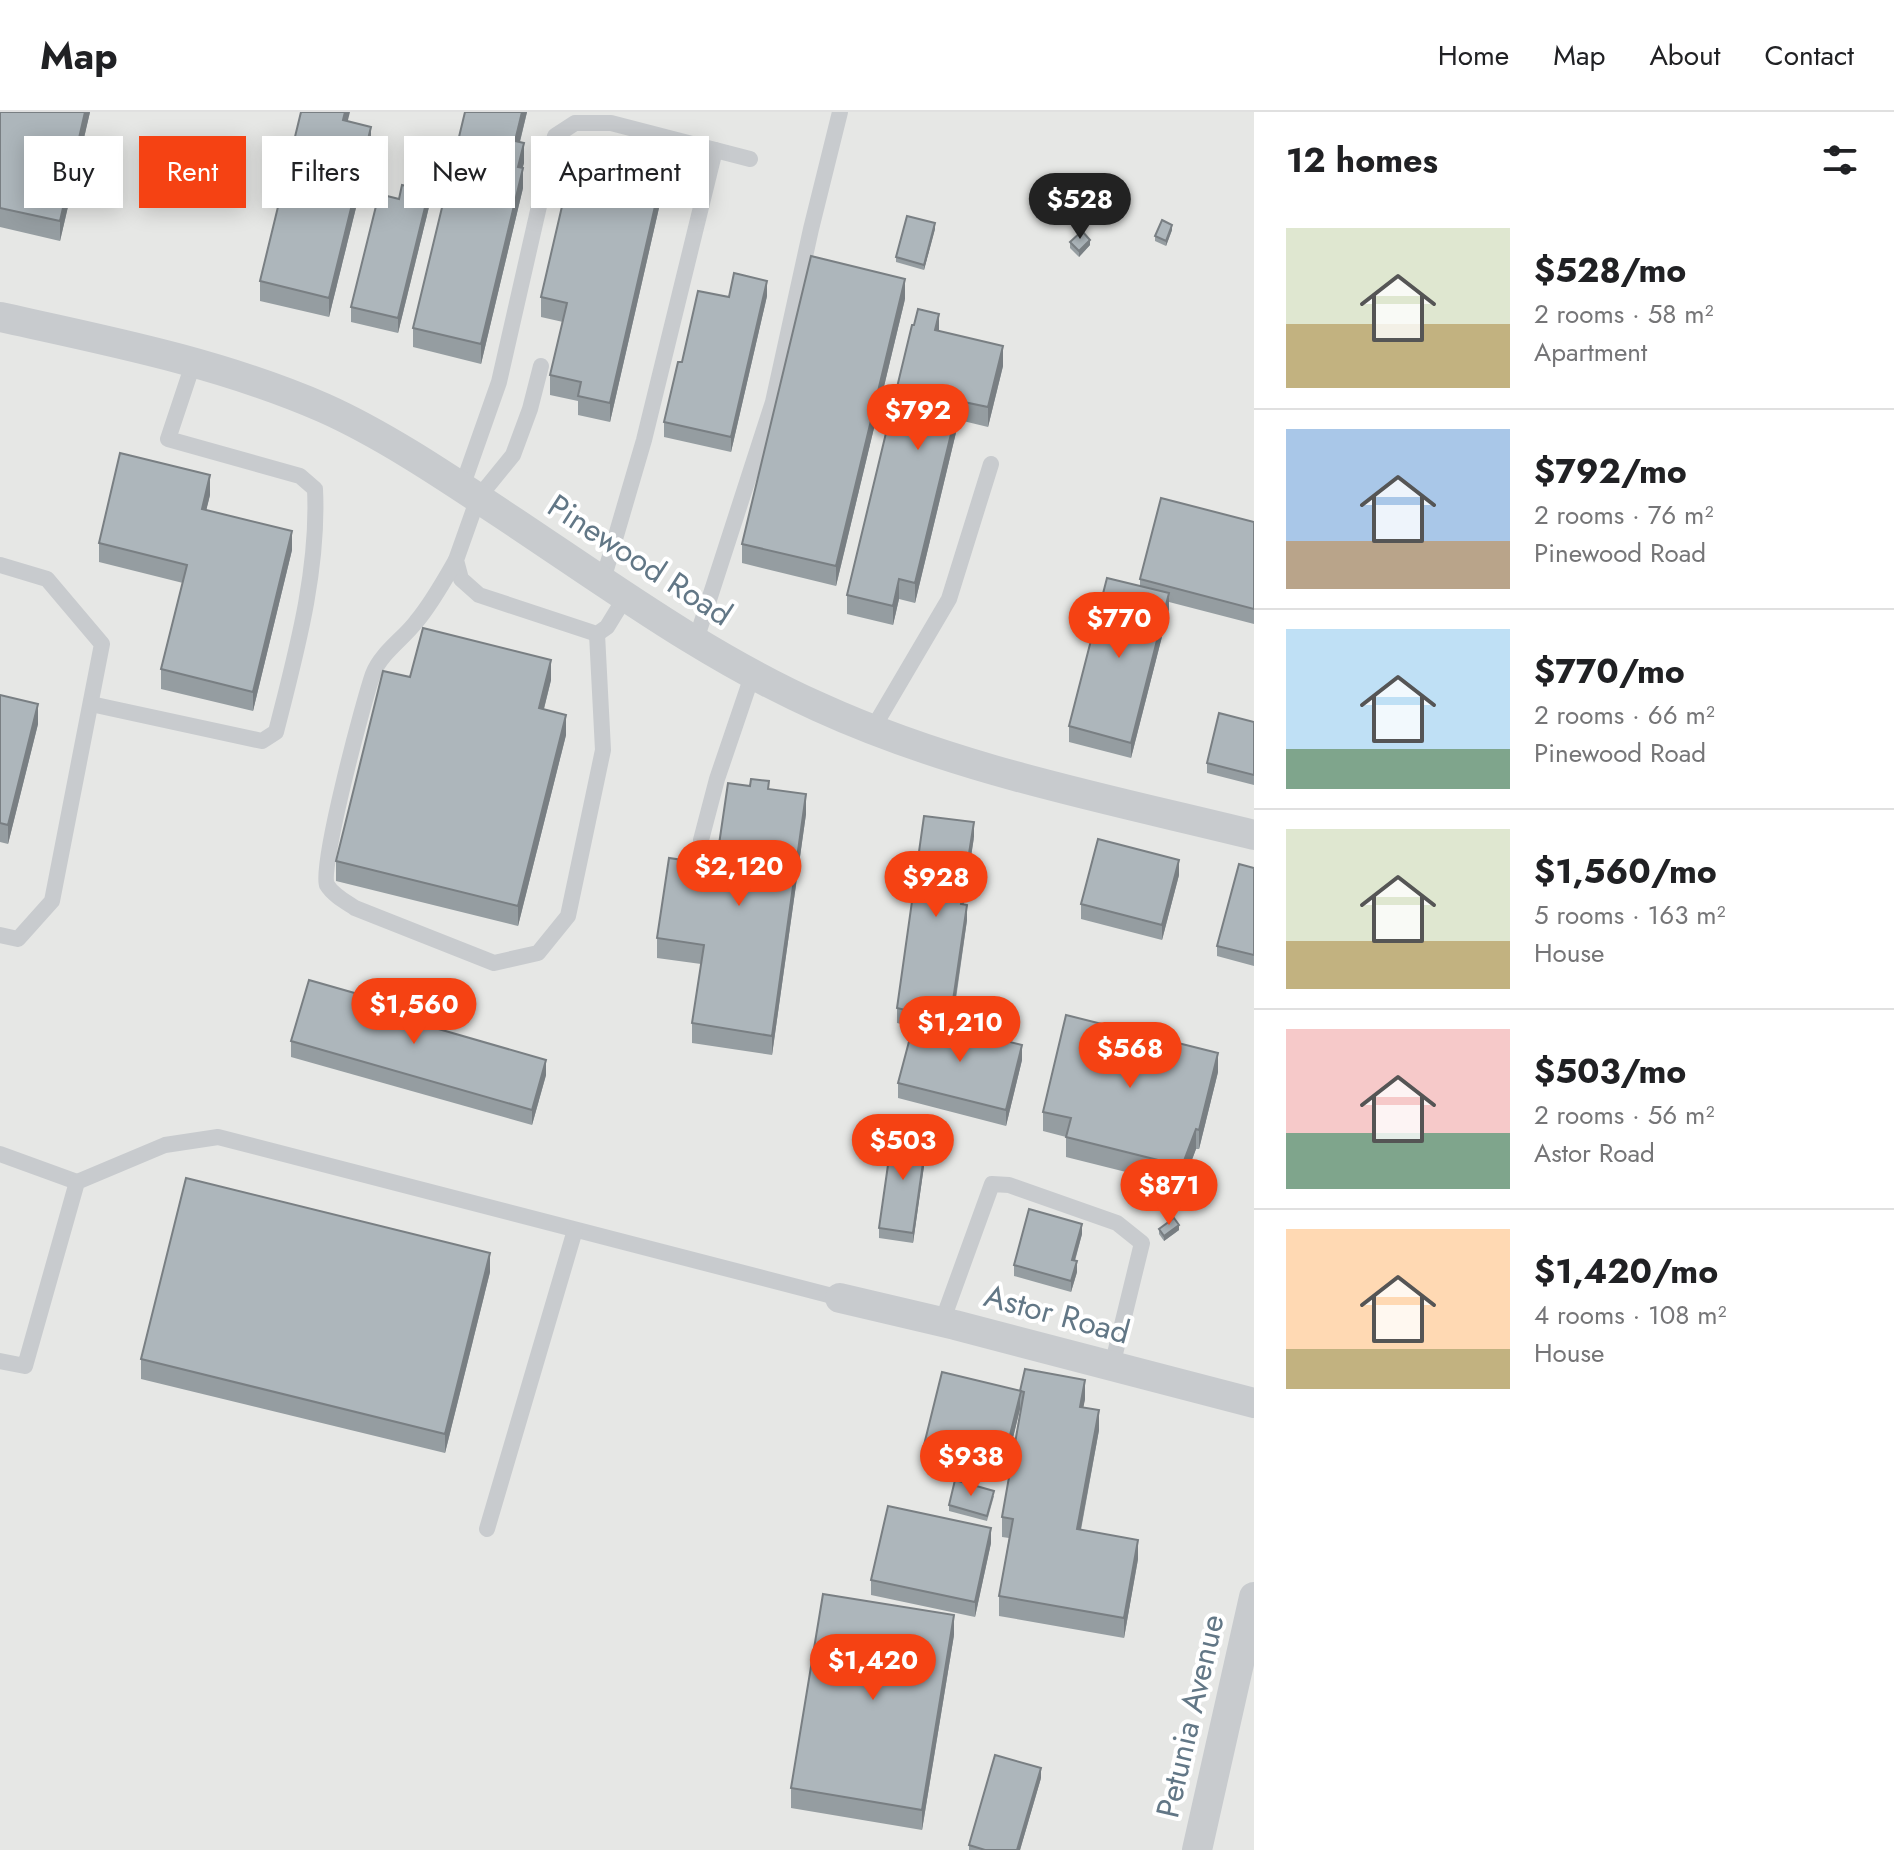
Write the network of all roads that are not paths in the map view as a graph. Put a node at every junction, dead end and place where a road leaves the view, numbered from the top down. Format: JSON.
{"nodes":[{"id":1,"x":840,"y":112,"type":"edge"},
{"id":2,"x":715,"y":150,"type":"junction"},
{"id":3,"x":750,"y":159,"type":"dead end"},
{"id":4,"x":0,"y":317,"type":"edge"},
{"id":5,"x":193,"y":364,"type":"junction"},
{"id":6,"x":541,"y":366,"type":"dead end"},
{"id":7,"x":991,"y":464,"type":"dead end"},
{"id":8,"x":470,"y":492,"type":"junction"},
{"id":9,"x":456,"y":560,"type":"junction"},
{"id":10,"x":0,"y":565,"type":"edge"},
{"id":11,"x":614,"y":588,"type":"junction"},
{"id":12,"x":597,"y":634,"type":"junction"},
{"id":13,"x":696,"y":640,"type":"junction"},
{"id":14,"x":753,"y":673,"type":"junction"},
{"id":15,"x":91,"y":704,"type":"junction"},
{"id":16,"x":872,"y":730,"type":"junction"},
{"id":17,"x":1254,"y":835,"type":"edge"},
{"id":18,"x":701,"y":840,"type":"dead end"},
{"id":19,"x":0,"y":935,"type":"edge"},
{"id":20,"x":0,"y":1154,"type":"edge"},
{"id":21,"x":77,"y":1182,"type":"junction"},
{"id":22,"x":575,"y":1230,"type":"junction"},
{"id":23,"x":840,"y":1298,"type":"joint"},
{"id":24,"x":942,"y":1322,"type":"junction"},
{"id":25,"x":0,"y":1361,"type":"edge"},
{"id":26,"x":1112,"y":1366,"type":"junction"},
{"id":27,"x":1254,"y":1403,"type":"edge"},
{"id":28,"x":487,"y":1529,"type":"dead end"},
{"id":29,"x":1254,"y":1597,"type":"edge"},
{"id":30,"x":1197,"y":1850,"type":"edge"}],
"edges":[{"from":1,"to":13,"type":"lane"},
{"from":2,"to":3,"type":"lane"},
{"from":2,"to":8,"type":"lane"},
{"from":2,"to":11,"type":"lane"},
{"from":4,"to":5,"type":"street","name":"Pinewood Road"},
{"from":5,"to":8,"type":"street","name":"Pinewood Road"},
{"from":5,"to":15,"type":"lane"},
{"from":6,"to":8,"type":"lane"},
{"from":7,"to":16,"type":"lane"},
{"from":8,"to":9,"type":"lane"},
{"from":8,"to":11,"type":"street","name":"Pinewood Road"},
{"from":9,"to":12,"type":"lane"},
{"from":9,"to":12,"type":"lane"},
{"from":10,"to":15,"type":"lane"},
{"from":11,"to":12,"type":"lane"},
{"from":11,"to":13,"type":"street","name":"Pinewood Road"},
{"from":13,"to":14,"type":"street","name":"Pinewood Road"},
{"from":14,"to":16,"type":"street","name":"Pinewood Road"},
{"from":14,"to":18,"type":"lane"},
{"from":15,"to":19,"type":"lane"},
{"from":16,"to":17,"type":"street","name":"Pinewood Road"},
{"from":20,"to":21,"type":"lane"},
{"from":21,"to":22,"type":"lane"},
{"from":21,"to":25,"type":"lane"},
{"from":22,"to":23,"type":"lane"},
{"from":22,"to":28,"type":"lane"},
{"from":23,"to":24,"type":"street","name":"Astor Road"},
{"from":24,"to":26,"type":"street","name":"Astor Road"},
{"from":24,"to":26,"type":"lane"},
{"from":26,"to":27,"type":"street","name":"Astor Road"},
{"from":29,"to":30,"type":"street","name":"Petunia Avenue"}]}
